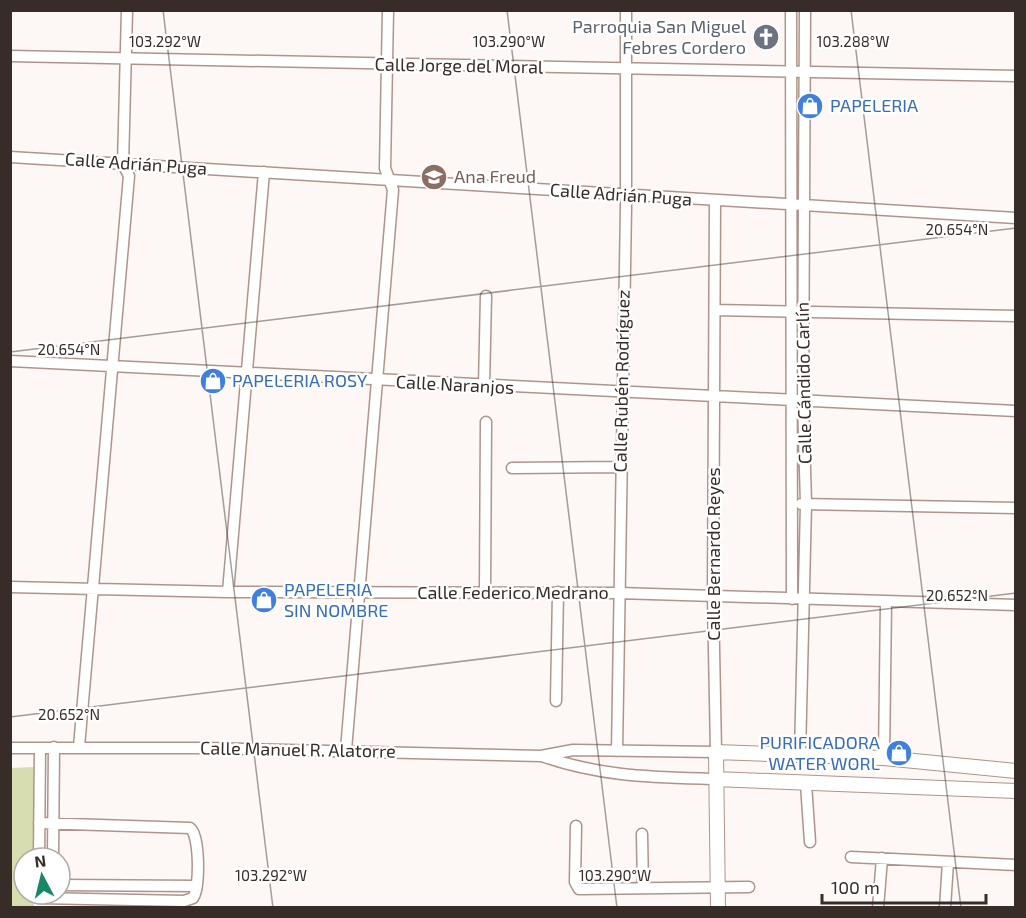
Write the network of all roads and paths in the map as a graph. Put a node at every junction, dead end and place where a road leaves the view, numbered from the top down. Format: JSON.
{"nodes":[{"id":1,"x":126,"y":10,"type":"edge"},
{"id":2,"x":388,"y":10,"type":"edge"},
{"id":3,"x":626,"y":10,"type":"edge"},
{"id":4,"x":791,"y":10,"type":"edge"},
{"id":5,"x":805,"y":10,"type":"edge"},
{"id":6,"x":10,"y":56,"type":"edge"},
{"id":7,"x":126,"y":58,"type":"junction"},
{"id":8,"x":386,"y":64,"type":"junction"},
{"id":9,"x":626,"y":69,"type":"junction"},
{"id":10,"x":791,"y":72,"type":"junction"},
{"id":11,"x":804,"y":72,"type":"junction"},
{"id":12,"x":1016,"y":76,"type":"edge"},
{"id":13,"x":10,"y":157,"type":"edge"},
{"id":14,"x":123,"y":164,"type":"junction"},
{"id":15,"x":264,"y":172,"type":"junction"},
{"id":16,"x":389,"y":179,"type":"junction"},
{"id":17,"x":626,"y":195,"type":"junction"},
{"id":18,"x":715,"y":201,"type":"junction"},
{"id":19,"x":791,"y":205,"type":"junction"},
{"id":20,"x":804,"y":206,"type":"junction"},
{"id":21,"x":1016,"y":218,"type":"edge"},
{"id":22,"x":486,"y":296,"type":"dead end"},
{"id":23,"x":715,"y":310,"type":"junction"},
{"id":24,"x":791,"y":311,"type":"junction"},
{"id":25,"x":803,"y":312,"type":"junction"},
{"id":26,"x":1016,"y":316,"type":"edge"},
{"id":27,"x":10,"y":361,"type":"edge"},
{"id":28,"x":113,"y":365,"type":"junction"},
{"id":29,"x":247,"y":373,"type":"junction"},
{"id":30,"x":377,"y":381,"type":"junction"},
{"id":31,"x":484,"y":386,"type":"junction"},
{"id":32,"x":622,"y":393,"type":"junction"},
{"id":33,"x":715,"y":396,"type":"junction"},
{"id":34,"x":797,"y":400,"type":"junction"},
{"id":35,"x":1016,"y":411,"type":"edge"},
{"id":36,"x":486,"y":422,"type":"dead end"},
{"id":37,"x":621,"y":467,"type":"junction"},
{"id":38,"x":512,"y":468,"type":"dead end"},
{"id":39,"x":792,"y":503,"type":"junction"},
{"id":40,"x":806,"y":504,"type":"junction"},
{"id":41,"x":1016,"y":508,"type":"edge"},
{"id":42,"x":10,"y":587,"type":"edge"},
{"id":43,"x":94,"y":589,"type":"junction"},
{"id":44,"x":486,"y":591,"type":"junction"},
{"id":45,"x":228,"y":592,"type":"junction"},
{"id":46,"x":558,"y":592,"type":"junction"},
{"id":47,"x":359,"y":593,"type":"junction"},
{"id":48,"x":618,"y":593,"type":"junction"},
{"id":49,"x":713,"y":597,"type":"junction"},
{"id":50,"x":797,"y":599,"type":"junction"},
{"id":51,"x":886,"y":602,"type":"junction"},
{"id":52,"x":1016,"y":605,"type":"edge"},
{"id":53,"x":556,"y":701,"type":"dead end"},
{"id":54,"x":54,"y":747,"type":"junction"},
{"id":55,"x":79,"y":747,"type":"junction"},
{"id":56,"x":10,"y":748,"type":"edge"},
{"id":57,"x":40,"y":748,"type":"junction"},
{"id":58,"x":346,"y":750,"type":"junction"},
{"id":59,"x":617,"y":751,"type":"junction"},
{"id":60,"x":716,"y":752,"type":"junction"},
{"id":61,"x":801,"y":755,"type":"junction"},
{"id":62,"x":541,"y":756,"type":"junction"},
{"id":63,"x":884,"y":758,"type":"junction"},
{"id":64,"x":1016,"y":771,"type":"edge"},
{"id":65,"x":716,"y":779,"type":"junction"},
{"id":66,"x":806,"y":784,"type":"junction"},
{"id":67,"x":1016,"y":791,"type":"edge"},
{"id":68,"x":39,"y":824,"type":"junction"},
{"id":69,"x":54,"y":824,"type":"junction"},
{"id":70,"x":576,"y":826,"type":"dead end"},
{"id":71,"x":642,"y":834,"type":"dead end"},
{"id":72,"x":810,"y":842,"type":"dead end"},
{"id":73,"x":39,"y":846,"type":"edge"},
{"id":74,"x":53,"y":846,"type":"edge"},
{"id":75,"x":851,"y":857,"type":"dead end"},
{"id":76,"x":882,"y":858,"type":"junction"},
{"id":77,"x":948,"y":862,"type":"junction"},
{"id":78,"x":1016,"y":865,"type":"edge"},
{"id":79,"x":72,"y":885,"type":"edge"},
{"id":80,"x":196,"y":886,"type":"junction"},
{"id":81,"x":643,"y":887,"type":"junction"},
{"id":82,"x":717,"y":887,"type":"junction"},
{"id":83,"x":749,"y":887,"type":"dead end"},
{"id":84,"x":72,"y":900,"type":"edge"},
{"id":85,"x":718,"y":908,"type":"edge"},
{"id":86,"x":878,"y":908,"type":"edge"},
{"id":87,"x":945,"y":908,"type":"edge"}],
"edges":[{"from":1,"to":7,"type":"street"},
{"from":2,"to":8,"type":"street"},
{"from":3,"to":9,"type":"street","name":"Calle Rubén Rodríguez"},
{"from":4,"to":10,"type":"street","name":"Calle Cándido Carlín"},
{"from":5,"to":11,"type":"street","name":"Calle Cándido Carlín"},
{"from":6,"to":7,"type":"street","name":"Calle Jorge del Moral"},
{"from":7,"to":8,"type":"street","name":"Calle Jorge del Moral"},
{"from":7,"to":14,"type":"street"},
{"from":8,"to":9,"type":"street","name":"Calle Jorge del Moral"},
{"from":8,"to":16,"type":"street"},
{"from":9,"to":10,"type":"street","name":"Calle Jorge del Moral"},
{"from":9,"to":17,"type":"street","name":"Calle Rubén Rodríguez"},
{"from":10,"to":11,"type":"street","name":"Calle Jorge del Moral"},
{"from":10,"to":19,"type":"street","name":"Calle Cándido Carlín"},
{"from":11,"to":12,"type":"street","name":"Calle Jorge del Moral"},
{"from":11,"to":20,"type":"street","name":"Calle Cándido Carlín"},
{"from":13,"to":14,"type":"street","name":"Calle Adrián Puga"},
{"from":14,"to":15,"type":"street","name":"Calle Adrián Puga"},
{"from":14,"to":28,"type":"street"},
{"from":15,"to":16,"type":"street","name":"Calle Adrián Puga"},
{"from":15,"to":29,"type":"street"},
{"from":16,"to":17,"type":"street","name":"Calle Adrián Puga"},
{"from":16,"to":30,"type":"street"},
{"from":17,"to":18,"type":"street","name":"Calle Adrián Puga"},
{"from":17,"to":32,"type":"street","name":"Calle Rubén Rodríguez"},
{"from":18,"to":19,"type":"street","name":"Calle Adrián Puga"},
{"from":18,"to":23,"type":"street","name":"Calle Bernardo Reyes"},
{"from":19,"to":20,"type":"street","name":"Calle Adrián Puga"},
{"from":19,"to":24,"type":"street","name":"Calle Cándido Carlín"},
{"from":20,"to":21,"type":"street","name":"Calle Adrián Puga"},
{"from":20,"to":25,"type":"street","name":"Calle Cándido Carlín"},
{"from":22,"to":31,"type":"street"},
{"from":23,"to":24,"type":"street"},
{"from":23,"to":33,"type":"street","name":"Calle Bernardo Reyes"},
{"from":24,"to":25,"type":"street"},
{"from":24,"to":34,"type":"street","name":"Calle Cándido Carlín"},
{"from":25,"to":26,"type":"street"},
{"from":25,"to":34,"type":"street","name":"Calle Cándido Carlín"},
{"from":27,"to":28,"type":"street","name":"Calle Naranjos"},
{"from":28,"to":29,"type":"street","name":"Calle Naranjos"},
{"from":28,"to":43,"type":"street"},
{"from":29,"to":30,"type":"street","name":"Calle Naranjos"},
{"from":29,"to":45,"type":"street"},
{"from":30,"to":31,"type":"street","name":"Calle Naranjos"},
{"from":30,"to":47,"type":"street"},
{"from":31,"to":32,"type":"street","name":"Calle Naranjos"},
{"from":32,"to":33,"type":"street","name":"Calle Naranjos"},
{"from":32,"to":37,"type":"street","name":"Calle Rubén Rodríguez"},
{"from":33,"to":34,"type":"street","name":"Calle Naranjos"},
{"from":33,"to":49,"type":"street","name":"Calle Bernardo Reyes"},
{"from":34,"to":35,"type":"street","name":"Calle Naranjos"},
{"from":34,"to":39,"type":"street","name":"Calle Cándido Carlín"},
{"from":34,"to":40,"type":"street","name":"Calle Cándido Carlín"},
{"from":36,"to":44,"type":"street"},
{"from":37,"to":38,"type":"street"},
{"from":37,"to":48,"type":"street","name":"Calle Rubén Rodríguez"},
{"from":39,"to":40,"type":"street"},
{"from":39,"to":50,"type":"street","name":"Calle Cándido Carlín"},
{"from":40,"to":41,"type":"street"},
{"from":40,"to":50,"type":"street","name":"Calle Cándido Carlín"},
{"from":42,"to":43,"type":"street","name":"Calle Federico Medrano"},
{"from":43,"to":45,"type":"street","name":"Calle Federico Medrano"},
{"from":43,"to":55,"type":"street"},
{"from":44,"to":46,"type":"street","name":"Calle Federico Medrano"},
{"from":44,"to":47,"type":"street","name":"Calle Federico Medrano"},
{"from":45,"to":47,"type":"street","name":"Calle Federico Medrano"},
{"from":46,"to":48,"type":"street","name":"Calle Federico Medrano"},
{"from":46,"to":53,"type":"street"},
{"from":47,"to":58,"type":"street"},
{"from":48,"to":49,"type":"street","name":"Calle Federico Medrano"},
{"from":48,"to":59,"type":"street","name":"Calle Rubén Rodríguez"},
{"from":49,"to":50,"type":"street","name":"Calle Federico Medrano"},
{"from":49,"to":60,"type":"street","name":"Calle Bernardo Reyes"},
{"from":50,"to":51,"type":"street","name":"Calle Federico Medrano"},
{"from":50,"to":61,"type":"street","name":"Calle Cándido Carlín"},
{"from":51,"to":52,"type":"street","name":"Calle Federico Medrano"},
{"from":51,"to":63,"type":"street"},
{"from":54,"to":55,"type":"street","name":"Calle Manuel R. Alatorre"},
{"from":54,"to":57,"type":"street","name":"Calle Manuel R. Alatorre"},
{"from":54,"to":69,"type":"street"},
{"from":55,"to":58,"type":"street","name":"Calle Manuel R. Alatorre"},
{"from":56,"to":57,"type":"street","name":"Calle Manuel R. Alatorre"},
{"from":57,"to":68,"type":"street"},
{"from":58,"to":62,"type":"street","name":"Calle Manuel R. Alatorre"},
{"from":59,"to":60,"type":"street","name":"Calle Manuel R. Alatorre"},
{"from":59,"to":62,"type":"street","name":"Calle Manuel R. Alatorre"},
{"from":60,"to":61,"type":"street","name":"Calle Manuel R. Alatorre"},
{"from":60,"to":65,"type":"street","name":"Calle Bernardo Reyes"},
{"from":61,"to":63,"type":"street","name":"Calle Manuel R. Alatorre"},
{"from":62,"to":65,"type":"street","name":"Calle Manuel R. Alatorre"},
{"from":63,"to":64,"type":"street","name":"Calle Manuel R. Alatorre"},
{"from":65,"to":66,"type":"street","name":"Calle Manuel R. Alatorre"},
{"from":65,"to":82,"type":"street","name":"Calle Bernardo Reyes"},
{"from":66,"to":67,"type":"street","name":"Calle Manuel R. Alatorre"},
{"from":66,"to":72,"type":"street"},
{"from":68,"to":69,"type":"street"},
{"from":68,"to":73,"type":"street"},
{"from":69,"to":74,"type":"street"},
{"from":69,"to":80,"type":"street"},
{"from":70,"to":81,"type":"street"},
{"from":71,"to":81,"type":"street"},
{"from":75,"to":76,"type":"street"},
{"from":76,"to":77,"type":"street"},
{"from":76,"to":86,"type":"street"},
{"from":77,"to":78,"type":"street"},
{"from":77,"to":87,"type":"street"},
{"from":79,"to":80,"type":"street"},
{"from":80,"to":84,"type":"street"},
{"from":81,"to":82,"type":"street"},
{"from":82,"to":83,"type":"street"},
{"from":82,"to":85,"type":"street","name":"Calle Bernardo Reyes"}]}
